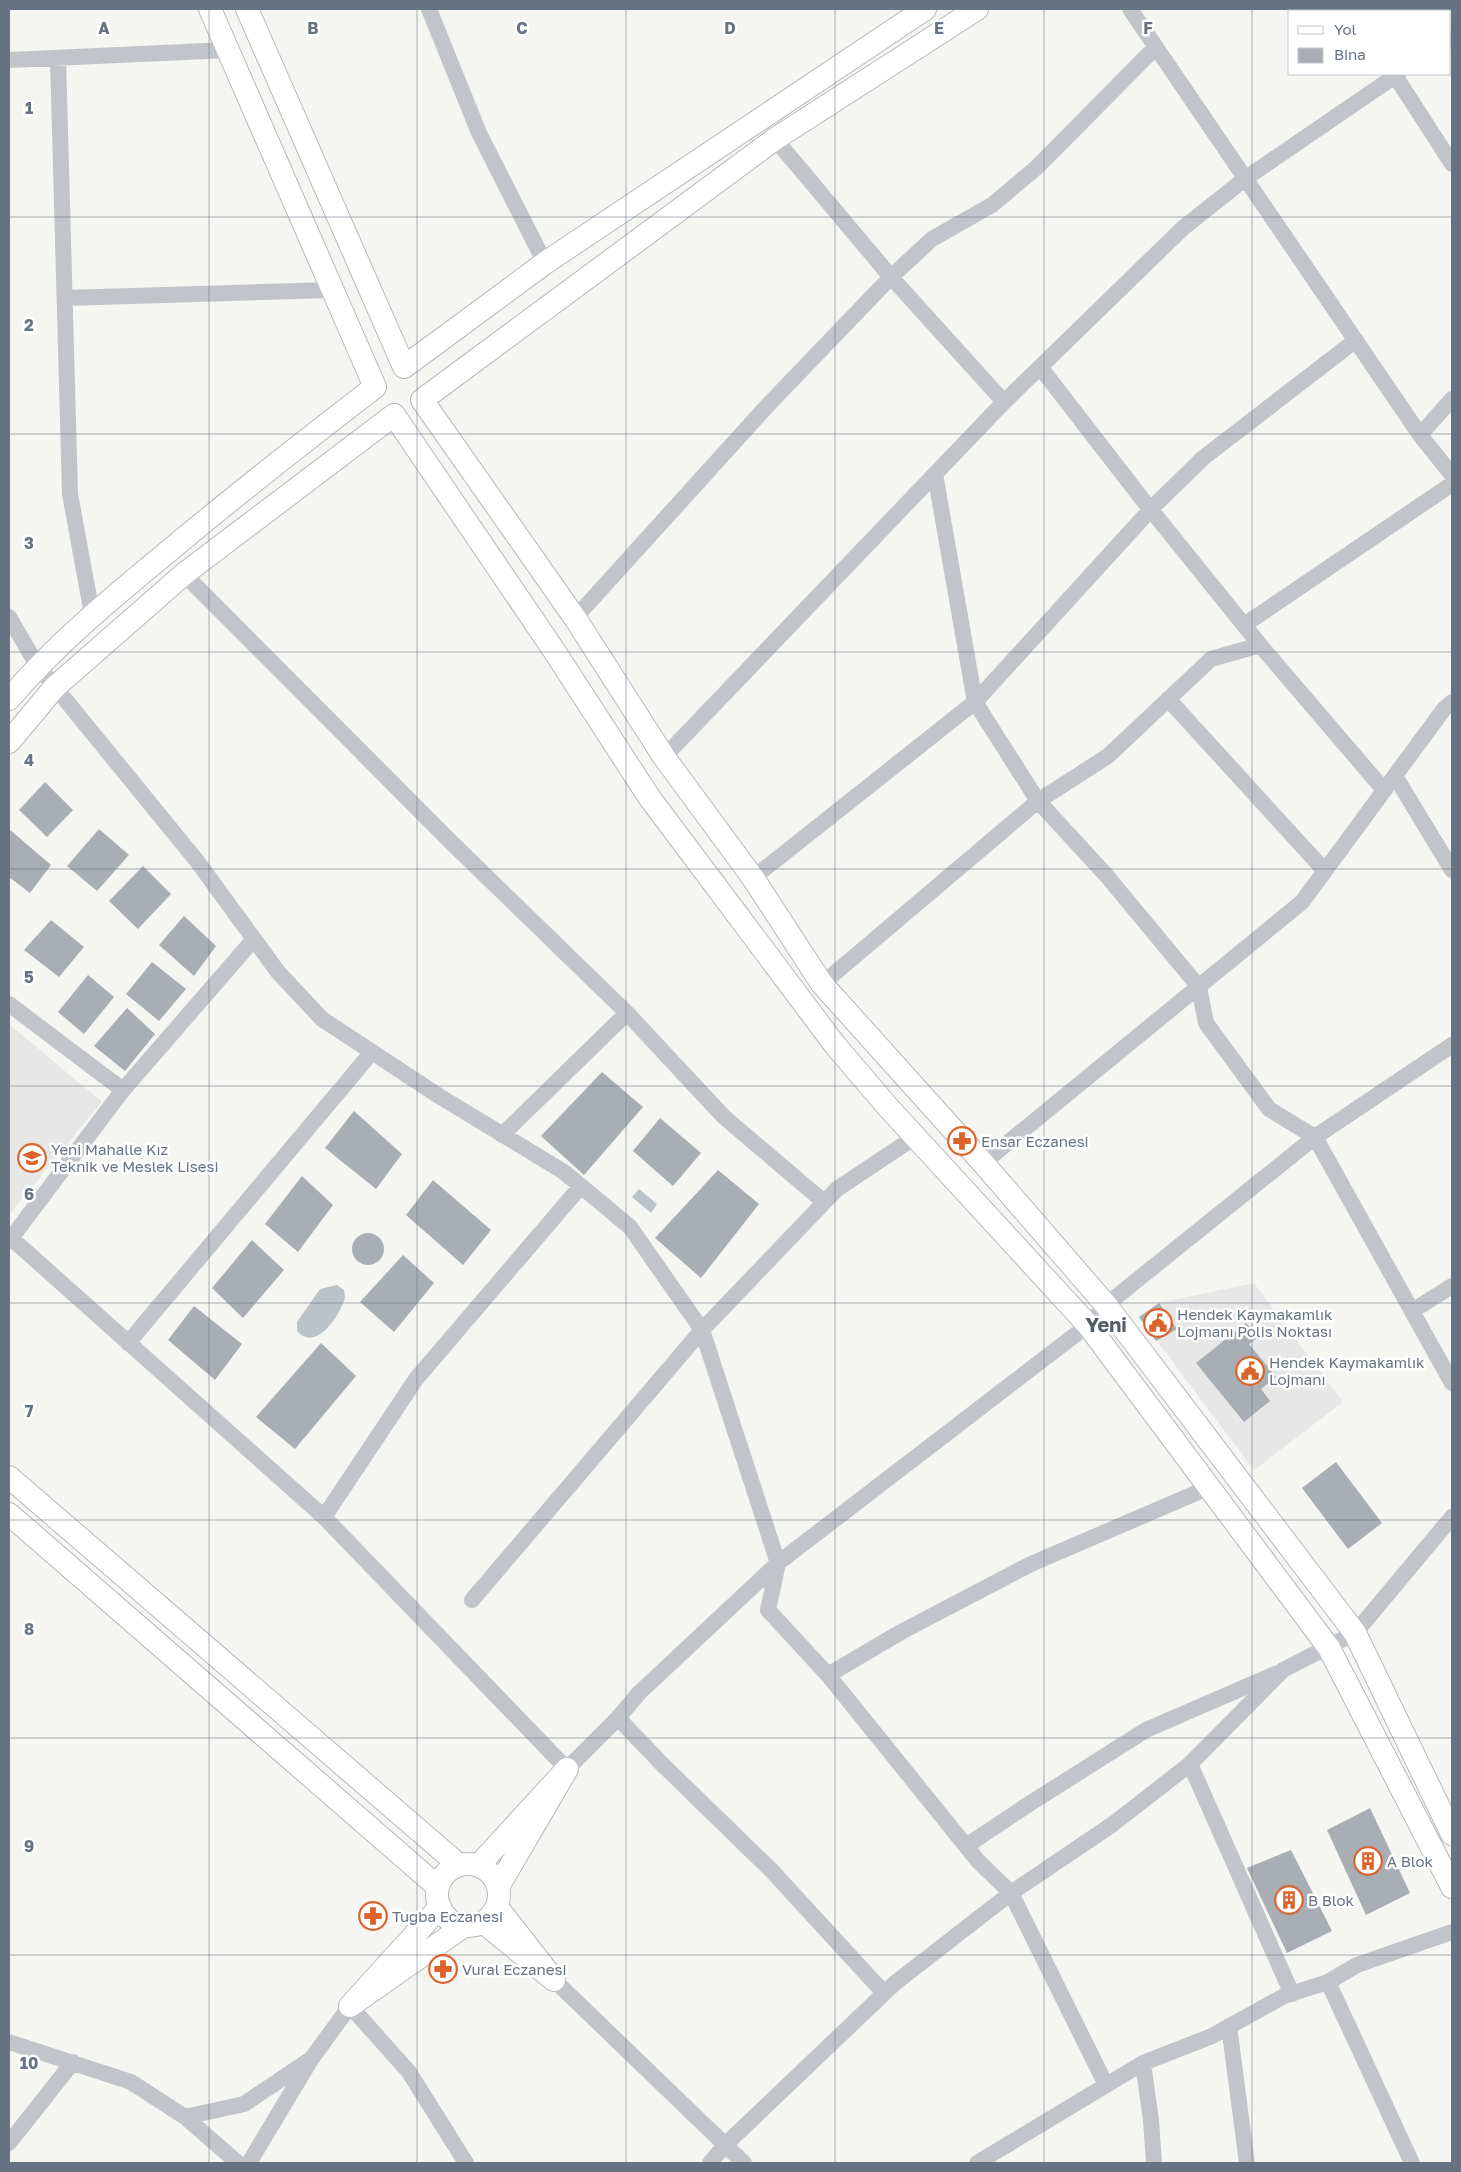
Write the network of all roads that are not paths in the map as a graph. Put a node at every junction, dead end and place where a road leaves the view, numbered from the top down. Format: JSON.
{"nodes":[{"id":1,"x":210,"y":9,"type":"edge"},
{"id":2,"x":247,"y":9,"type":"edge"},
{"id":3,"x":428,"y":9,"type":"edge"},
{"id":4,"x":977,"y":9,"type":"edge"},
{"id":5,"x":1130,"y":9,"type":"edge"},
{"id":6,"x":920,"y":10,"type":"edge"},
{"id":7,"x":1156,"y":46,"type":"junction"},
{"id":8,"x":228,"y":50,"type":"junction"},
{"id":9,"x":58,"y":58,"type":"junction"},
{"id":10,"x":9,"y":60,"type":"edge"},
{"id":11,"x":1395,"y":75,"type":"edge"},
{"id":12,"x":1397,"y":75,"type":"edge"},
{"id":13,"x":775,"y":139,"type":"junction"},
{"id":14,"x":1452,"y":164,"type":"edge"},
{"id":15,"x":1246,"y":178,"type":"junction"},
{"id":16,"x":545,"y":263,"type":"junction"},
{"id":17,"x":891,"y":276,"type":"junction"},
{"id":18,"x":332,"y":290,"type":"junction"},
{"id":19,"x":65,"y":298,"type":"junction"},
{"id":20,"x":1356,"y":340,"type":"junction"},
{"id":21,"x":404,"y":367,"type":"junction"},
{"id":22,"x":1040,"y":367,"type":"junction"},
{"id":23,"x":375,"y":387,"type":"junction"},
{"id":24,"x":422,"y":400,"type":"junction"},
{"id":25,"x":1452,"y":400,"type":"edge"},
{"id":26,"x":1004,"y":402,"type":"junction"},
{"id":27,"x":394,"y":415,"type":"junction"},
{"id":28,"x":1420,"y":435,"type":"junction"},
{"id":29,"x":935,"y":474,"type":"junction"},
{"id":30,"x":1452,"y":475,"type":"edge"},
{"id":31,"x":1452,"y":484,"type":"edge"},
{"id":32,"x":1151,"y":509,"type":"junction"},
{"id":33,"x":184,"y":574,"type":"junction"},
{"id":34,"x":92,"y":614,"type":"junction"},
{"id":35,"x":9,"y":617,"type":"edge"},
{"id":36,"x":575,"y":618,"type":"junction"},
{"id":37,"x":1244,"y":625,"type":"junction"},
{"id":38,"x":1260,"y":645,"type":"junction"},
{"id":39,"x":38,"y":666,"type":"junction"},
{"id":40,"x":56,"y":687,"type":"junction"},
{"id":41,"x":9,"y":699,"type":"edge"},
{"id":42,"x":1168,"y":699,"type":"junction"},
{"id":43,"x":975,"y":702,"type":"junction"},
{"id":44,"x":1452,"y":702,"type":"edge"},
{"id":45,"x":9,"y":742,"type":"edge"},
{"id":46,"x":664,"y":757,"type":"junction"},
{"id":47,"x":1395,"y":776,"type":"junction"},
{"id":48,"x":1384,"y":790,"type":"junction"},
{"id":49,"x":1038,"y":800,"type":"junction"},
{"id":50,"x":1452,"y":870,"type":"edge"},
{"id":51,"x":1325,"y":871,"type":"junction"},
{"id":52,"x":753,"y":878,"type":"junction"},
{"id":53,"x":254,"y":939,"type":"junction"},
{"id":54,"x":822,"y":984,"type":"junction"},
{"id":55,"x":1200,"y":987,"type":"junction"},
{"id":56,"x":9,"y":1004,"type":"edge"},
{"id":57,"x":627,"y":1013,"type":"junction"},
{"id":58,"x":1452,"y":1045,"type":"edge"},
{"id":59,"x":372,"y":1052,"type":"junction"},
{"id":60,"x":123,"y":1090,"type":"junction"},
{"id":61,"x":502,"y":1135,"type":"junction"},
{"id":62,"x":915,"y":1137,"type":"junction"},
{"id":63,"x":1315,"y":1137,"type":"junction"},
{"id":64,"x":983,"y":1163,"type":"junction"},
{"id":65,"x":581,"y":1186,"type":"junction"},
{"id":66,"x":824,"y":1202,"type":"junction"},
{"id":67,"x":10,"y":1240,"type":"edge"},
{"id":68,"x":1452,"y":1286,"type":"edge"},
{"id":69,"x":1106,"y":1305,"type":"junction"},
{"id":70,"x":1412,"y":1311,"type":"junction"},
{"id":71,"x":1088,"y":1325,"type":"junction"},
{"id":72,"x":702,"y":1330,"type":"junction"},
{"id":73,"x":128,"y":1343,"type":"junction"},
{"id":74,"x":1452,"y":1383,"type":"edge"},
{"id":75,"x":9,"y":1477,"type":"edge"},
{"id":76,"x":1210,"y":1487,"type":"junction"},
{"id":77,"x":9,"y":1514,"type":"edge"},
{"id":78,"x":324,"y":1517,"type":"junction"},
{"id":79,"x":1452,"y":1517,"type":"edge"},
{"id":80,"x":778,"y":1563,"type":"junction"},
{"id":81,"x":472,"y":1600,"type":"dead end"},
{"id":82,"x":1355,"y":1633,"type":"junction"},
{"id":83,"x":1329,"y":1648,"type":"junction"},
{"id":84,"x":1283,"y":1670,"type":"junction"},
{"id":85,"x":828,"y":1676,"type":"junction"},
{"id":86,"x":618,"y":1718,"type":"junction"},
{"id":87,"x":1190,"y":1764,"type":"junction"},
{"id":88,"x":567,"y":1769,"type":"junction"},
{"id":89,"x":1452,"y":1834,"type":"edge"},
{"id":90,"x":966,"y":1846,"type":"junction"},
{"id":91,"x":469,"y":1865,"type":"junction"},
{"id":92,"x":1452,"y":1887,"type":"edge"},
{"id":93,"x":1011,"y":1893,"type":"junction"},
{"id":94,"x":439,"y":1897,"type":"junction"},
{"id":95,"x":485,"y":1910,"type":"junction"},
{"id":96,"x":1452,"y":1932,"type":"edge"},
{"id":97,"x":554,"y":1980,"type":"joint"},
{"id":98,"x":1328,"y":1982,"type":"junction"},
{"id":99,"x":884,"y":1993,"type":"junction"},
{"id":100,"x":1292,"y":1994,"type":"junction"},
{"id":101,"x":350,"y":2006,"type":"junction"},
{"id":102,"x":1229,"y":2026,"type":"junction"},
{"id":103,"x":9,"y":2042,"type":"edge"},
{"id":104,"x":312,"y":2058,"type":"junction"},
{"id":105,"x":73,"y":2062,"type":"junction"},
{"id":106,"x":1142,"y":2063,"type":"junction"},
{"id":107,"x":1106,"y":2085,"type":"junction"},
{"id":108,"x":185,"y":2117,"type":"junction"},
{"id":109,"x":9,"y":2144,"type":"edge"},
{"id":110,"x":725,"y":2146,"type":"junction"},
{"id":111,"x":240,"y":2163,"type":"edge"},
{"id":112,"x":466,"y":2163,"type":"edge"},
{"id":113,"x":710,"y":2163,"type":"edge"},
{"id":114,"x":744,"y":2163,"type":"edge"},
{"id":115,"x":976,"y":2163,"type":"edge"},
{"id":116,"x":1154,"y":2163,"type":"edge"},
{"id":117,"x":1247,"y":2163,"type":"edge"},
{"id":118,"x":1412,"y":2163,"type":"edge"}],
"edges":[{"from":1,"to":8,"type":"main road"},
{"from":2,"to":21,"type":"main road"},
{"from":3,"to":16,"type":"street"},
{"from":4,"to":13,"type":"main road"},
{"from":5,"to":7,"type":"street"},
{"from":6,"to":16,"type":"main road"},
{"from":7,"to":15,"type":"street"},
{"from":7,"to":17,"type":"street"},
{"from":8,"to":9,"type":"street"},
{"from":8,"to":18,"type":"main road"},
{"from":9,"to":10,"type":"street"},
{"from":9,"to":19,"type":"street"},
{"from":11,"to":15,"type":"street"},
{"from":12,"to":14,"type":"street"},
{"from":13,"to":17,"type":"street"},
{"from":13,"to":24,"type":"main road"},
{"from":15,"to":20,"type":"street"},
{"from":15,"to":22,"type":"street"},
{"from":16,"to":21,"type":"main road"},
{"from":17,"to":26,"type":"street"},
{"from":17,"to":36,"type":"street"},
{"from":18,"to":19,"type":"street"},
{"from":18,"to":23,"type":"main road"},
{"from":19,"to":34,"type":"street"},
{"from":20,"to":28,"type":"street"},
{"from":20,"to":32,"type":"street"},
{"from":21,"to":23,"type":"main road"},
{"from":21,"to":24,"type":"main road"},
{"from":22,"to":26,"type":"street"},
{"from":22,"to":32,"type":"street"},
{"from":23,"to":27,"type":"main road"},
{"from":23,"to":34,"type":"main road"},
{"from":24,"to":27,"type":"main road"},
{"from":24,"to":36,"type":"main road"},
{"from":25,"to":28,"type":"street"},
{"from":26,"to":29,"type":"street"},
{"from":27,"to":33,"type":"main road"},
{"from":27,"to":62,"type":"main road"},
{"from":28,"to":30,"type":"street"},
{"from":29,"to":43,"type":"street"},
{"from":29,"to":46,"type":"street"},
{"from":31,"to":37,"type":"street"},
{"from":32,"to":37,"type":"street"},
{"from":32,"to":43,"type":"street"},
{"from":33,"to":40,"type":"main road"},
{"from":33,"to":57,"type":"street"},
{"from":34,"to":39,"type":"main road"},
{"from":35,"to":39,"type":"street"},
{"from":36,"to":46,"type":"main road"},
{"from":37,"to":38,"type":"street"},
{"from":38,"to":42,"type":"street"},
{"from":38,"to":48,"type":"street"},
{"from":39,"to":40,"type":"street"},
{"from":39,"to":41,"type":"main road"},
{"from":40,"to":45,"type":"main road"},
{"from":40,"to":53,"type":"street"},
{"from":42,"to":49,"type":"street"},
{"from":42,"to":51,"type":"street"},
{"from":43,"to":49,"type":"street"},
{"from":43,"to":52,"type":"street"},
{"from":44,"to":47,"type":"street"},
{"from":46,"to":52,"type":"main road"},
{"from":47,"to":48,"type":"street"},
{"from":47,"to":50,"type":"street"},
{"from":48,"to":51,"type":"street"},
{"from":49,"to":54,"type":"street"},
{"from":49,"to":55,"type":"street"},
{"from":51,"to":55,"type":"street"},
{"from":52,"to":54,"type":"main road"},
{"from":53,"to":59,"type":"street"},
{"from":53,"to":60,"type":"street"},
{"from":54,"to":64,"type":"main road"},
{"from":55,"to":63,"type":"street"},
{"from":55,"to":64,"type":"street"},
{"from":56,"to":60,"type":"street"},
{"from":57,"to":61,"type":"street"},
{"from":57,"to":66,"type":"street"},
{"from":58,"to":63,"type":"street"},
{"from":59,"to":61,"type":"street"},
{"from":59,"to":73,"type":"street"},
{"from":60,"to":67,"type":"street"},
{"from":61,"to":65,"type":"street"},
{"from":62,"to":66,"type":"street"},
{"from":62,"to":71,"type":"main road"},
{"from":63,"to":69,"type":"street"},
{"from":63,"to":70,"type":"street"},
{"from":64,"to":69,"type":"main road"},
{"from":65,"to":72,"type":"street"},
{"from":65,"to":78,"type":"street"},
{"from":66,"to":72,"type":"street"},
{"from":67,"to":73,"type":"street"},
{"from":68,"to":70,"type":"street"},
{"from":69,"to":71,"type":"street"},
{"from":69,"to":82,"type":"main road"},
{"from":70,"to":74,"type":"street"},
{"from":71,"to":76,"type":"main road"},
{"from":71,"to":80,"type":"street"},
{"from":72,"to":80,"type":"street"},
{"from":72,"to":81,"type":"street"},
{"from":73,"to":78,"type":"street"},
{"from":75,"to":91,"type":"main road"},
{"from":76,"to":83,"type":"main road"},
{"from":76,"to":85,"type":"street"},
{"from":77,"to":94,"type":"main road"},
{"from":78,"to":88,"type":"street"},
{"from":79,"to":82,"type":"street"},
{"from":80,"to":85,"type":"street"},
{"from":80,"to":86,"type":"street"},
{"from":82,"to":83,"type":"street"},
{"from":82,"to":89,"type":"main road"},
{"from":83,"to":84,"type":"street"},
{"from":83,"to":92,"type":"main road"},
{"from":84,"to":87,"type":"street"},
{"from":84,"to":90,"type":"street"},
{"from":85,"to":90,"type":"street"},
{"from":86,"to":88,"type":"street"},
{"from":86,"to":99,"type":"street"},
{"from":87,"to":93,"type":"street"},
{"from":87,"to":100,"type":"street"},
{"from":88,"to":91,"type":"main road"},
{"from":88,"to":95,"type":"main road"},
{"from":90,"to":93,"type":"street"},
{"from":91,"to":94,"type":"main road"},
{"from":91,"to":95,"type":"main road"},
{"from":93,"to":99,"type":"street"},
{"from":93,"to":107,"type":"street"},
{"from":94,"to":95,"type":"main road"},
{"from":94,"to":101,"type":"main road"},
{"from":95,"to":97,"type":"main road"},
{"from":95,"to":101,"type":"main road"},
{"from":96,"to":98,"type":"street"},
{"from":97,"to":110,"type":"street"},
{"from":98,"to":100,"type":"street"},
{"from":98,"to":118,"type":"street"},
{"from":99,"to":110,"type":"street"},
{"from":100,"to":102,"type":"street"},
{"from":101,"to":104,"type":"street"},
{"from":101,"to":112,"type":"street"},
{"from":102,"to":106,"type":"street"},
{"from":102,"to":117,"type":"street"},
{"from":103,"to":105,"type":"street"},
{"from":104,"to":108,"type":"street"},
{"from":104,"to":111,"type":"street"},
{"from":105,"to":108,"type":"street"},
{"from":105,"to":109,"type":"street"},
{"from":106,"to":107,"type":"street"},
{"from":106,"to":116,"type":"street"},
{"from":107,"to":115,"type":"street"},
{"from":108,"to":111,"type":"street"},
{"from":110,"to":113,"type":"street"},
{"from":110,"to":114,"type":"street"}]}
